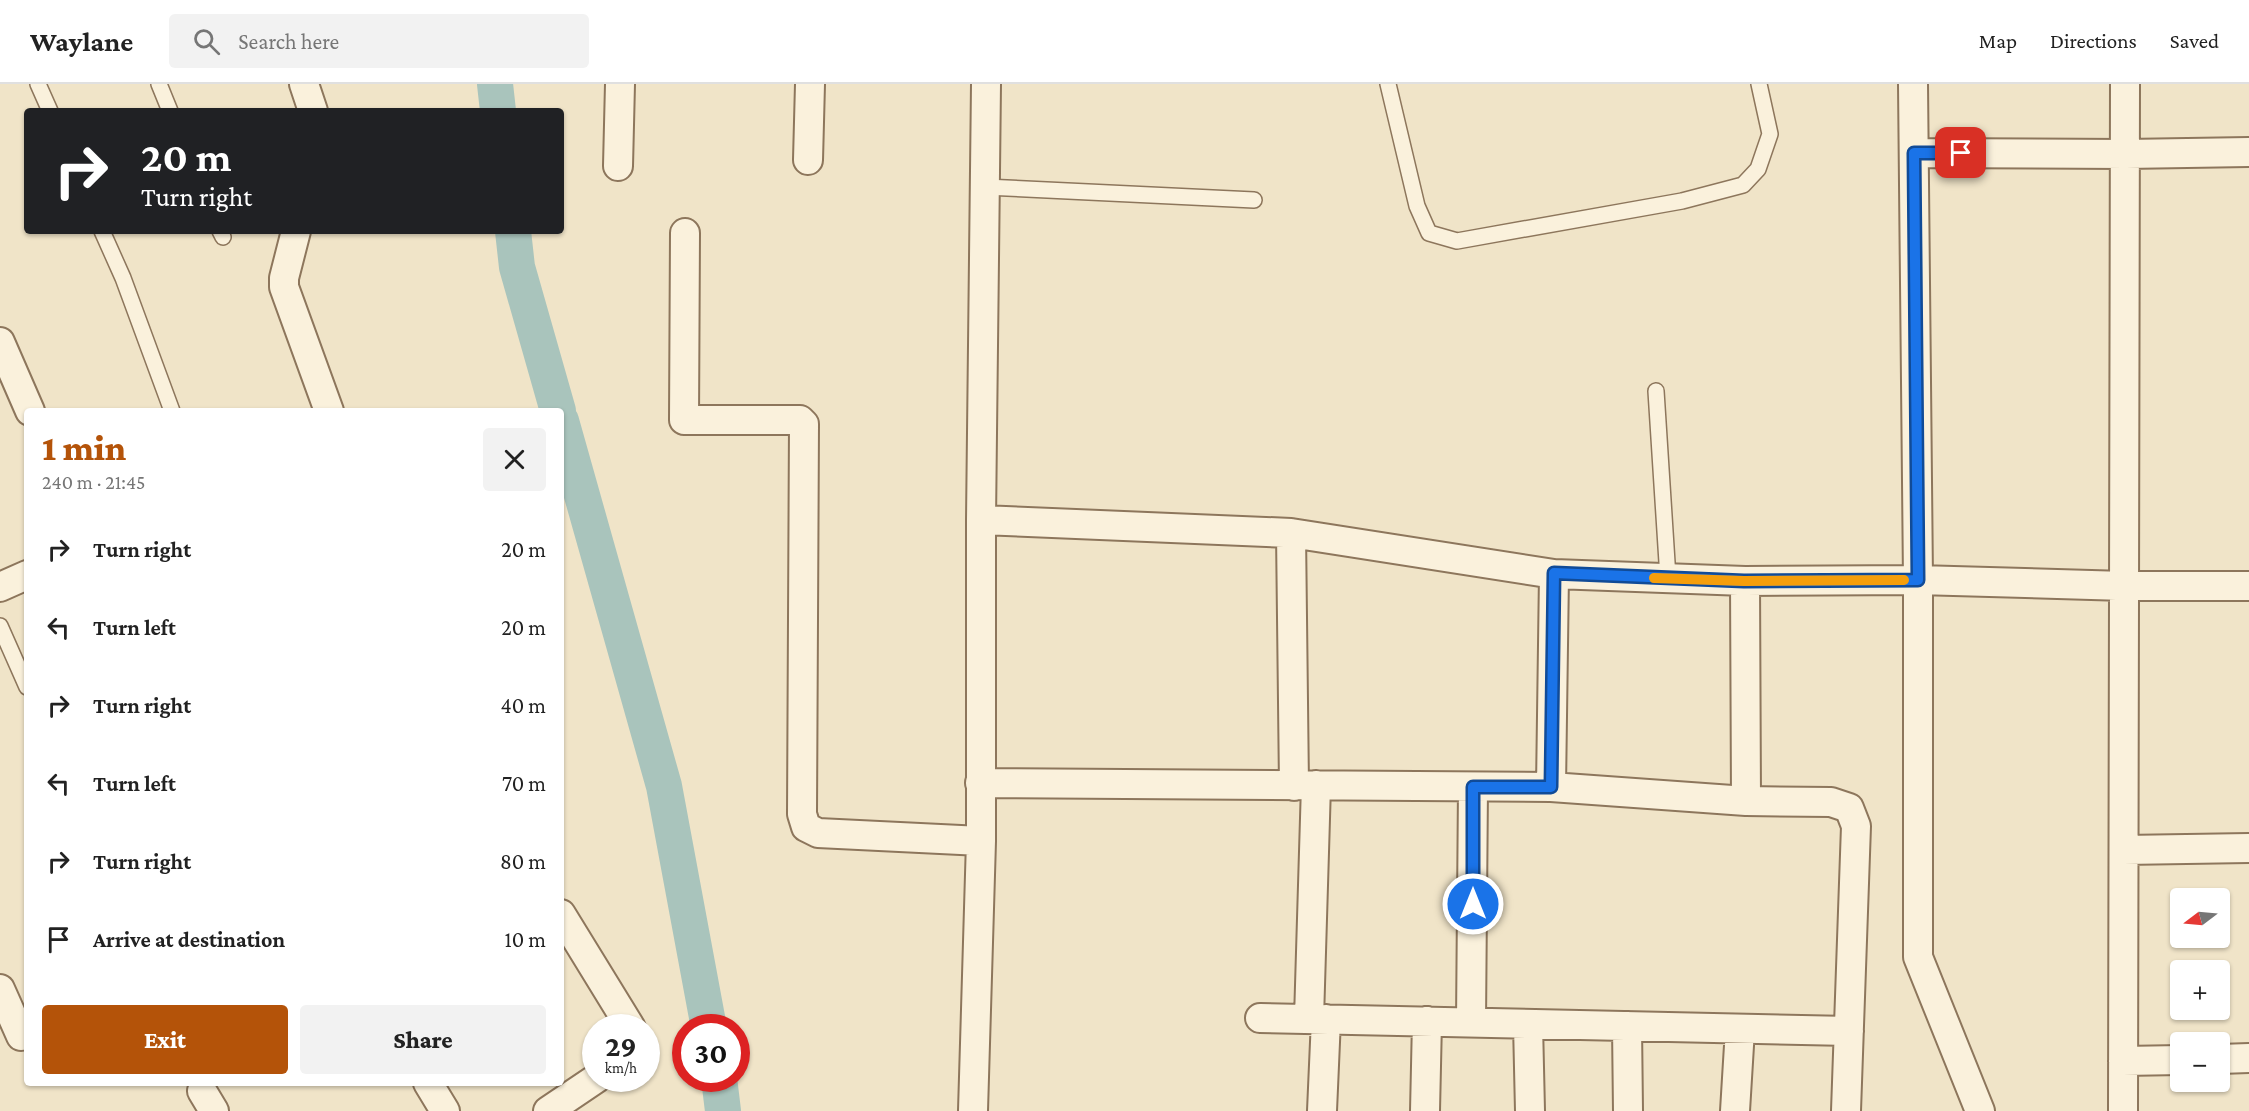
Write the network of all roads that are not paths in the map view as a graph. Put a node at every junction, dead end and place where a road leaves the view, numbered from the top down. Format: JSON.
{"nodes":[{"id":1,"x":38,"y":84,"type":"edge"},
{"id":2,"x":159,"y":84,"type":"edge"},
{"id":3,"x":304,"y":84,"type":"edge"},
{"id":4,"x":620,"y":84,"type":"edge"},
{"id":5,"x":810,"y":84,"type":"edge"},
{"id":6,"x":986,"y":84,"type":"edge"},
{"id":7,"x":1388,"y":84,"type":"edge"},
{"id":8,"x":1759,"y":84,"type":"edge"},
{"id":9,"x":1913,"y":84,"type":"edge"},
{"id":10,"x":2125,"y":84,"type":"edge"},
{"id":11,"x":49,"y":108,"type":"edge"},
{"id":12,"x":169,"y":108,"type":"edge"},
{"id":13,"x":312,"y":108,"type":"edge"},
{"id":14,"x":2249,"y":152,"type":"edge"},
{"id":15,"x":1914,"y":153,"type":"junction"},
{"id":16,"x":2126,"y":154,"type":"junction"},
{"id":17,"x":808,"y":160,"type":"dead end"},
{"id":18,"x":618,"y":166,"type":"dead end"},
{"id":19,"x":985,"y":187,"type":"junction"},
{"id":20,"x":1254,"y":200,"type":"dead end"},
{"id":21,"x":685,"y":233,"type":"dead end"},
{"id":22,"x":103,"y":234,"type":"edge"},
{"id":23,"x":295,"y":234,"type":"edge"},
{"id":24,"x":0,"y":342,"type":"edge"},
{"id":25,"x":1656,"y":391,"type":"dead end"},
{"id":26,"x":29,"y":408,"type":"edge"},
{"id":27,"x":171,"y":408,"type":"edge"},
{"id":28,"x":328,"y":408,"type":"edge"},
{"id":29,"x":981,"y":520,"type":"junction"},
{"id":30,"x":1291,"y":533,"type":"junction"},
{"id":31,"x":1554,"y":573,"type":"junction"},
{"id":32,"x":24,"y":576,"type":"edge"},
{"id":33,"x":1668,"y":578,"type":"junction"},
{"id":34,"x":1918,"y":580,"type":"junction"},
{"id":35,"x":1744,"y":581,"type":"junction"},
{"id":36,"x":2125,"y":586,"type":"junction"},
{"id":37,"x":2249,"y":586,"type":"edge"},
{"id":38,"x":0,"y":587,"type":"edge"},
{"id":39,"x":0,"y":626,"type":"edge"},
{"id":40,"x":24,"y":680,"type":"edge"},
{"id":41,"x":980,"y":783,"type":"junction"},
{"id":42,"x":1305,"y":786,"type":"junction"},
{"id":43,"x":1473,"y":787,"type":"junction"},
{"id":44,"x":1551,"y":787,"type":"junction"},
{"id":45,"x":1746,"y":801,"type":"junction"},
{"id":46,"x":981,"y":841,"type":"junction"},
{"id":47,"x":2249,"y":848,"type":"edge"},
{"id":48,"x":2124,"y":850,"type":"junction"},
{"id":49,"x":564,"y":919,"type":"edge"},
{"id":50,"x":0,"y":988,"type":"edge"},
{"id":51,"x":622,"y":1014,"type":"edge"},
{"id":52,"x":1260,"y":1018,"type":"dead end"},
{"id":53,"x":1317,"y":1019,"type":"junction"},
{"id":54,"x":1427,"y":1022,"type":"junction"},
{"id":55,"x":1471,"y":1023,"type":"junction"},
{"id":56,"x":1528,"y":1024,"type":"junction"},
{"id":57,"x":1627,"y":1026,"type":"junction"},
{"id":58,"x":1740,"y":1029,"type":"junction"},
{"id":59,"x":1849,"y":1031,"type":"junction"},
{"id":60,"x":16,"y":1039,"type":"edge"},
{"id":61,"x":2249,"y":1058,"type":"edge"},
{"id":62,"x":2230,"y":1059,"type":"edge"},
{"id":63,"x":2170,"y":1060,"type":"edge"},
{"id":64,"x":2123,"y":1061,"type":"junction"},
{"id":65,"x":430,"y":1086,"type":"edge"},
{"id":66,"x":582,"y":1088,"type":"edge"},
{"id":67,"x":445,"y":1111,"type":"edge"},
{"id":68,"x":548,"y":1111,"type":"edge"},
{"id":69,"x":973,"y":1111,"type":"edge"},
{"id":70,"x":1322,"y":1111,"type":"edge"},
{"id":71,"x":1425,"y":1111,"type":"edge"},
{"id":72,"x":1530,"y":1111,"type":"edge"},
{"id":73,"x":1628,"y":1111,"type":"edge"},
{"id":74,"x":1735,"y":1111,"type":"edge"},
{"id":75,"x":1846,"y":1111,"type":"edge"},
{"id":76,"x":1980,"y":1111,"type":"edge"},
{"id":77,"x":2122,"y":1111,"type":"edge"}],
"edges":[{"from":1,"to":11,"type":"lane"},
{"from":2,"to":12,"type":"lane"},
{"from":3,"to":13,"type":"street"},
{"from":4,"to":18,"type":"street"},
{"from":5,"to":17,"type":"street"},
{"from":6,"to":19,"type":"street"},
{"from":7,"to":8,"type":"lane"},
{"from":9,"to":15,"type":"street"},
{"from":10,"to":16,"type":"street"},
{"from":14,"to":16,"type":"street"},
{"from":15,"to":16,"type":"street"},
{"from":15,"to":34,"type":"street"},
{"from":16,"to":36,"type":"street"},
{"from":19,"to":20,"type":"lane"},
{"from":19,"to":29,"type":"street"},
{"from":21,"to":46,"type":"street"},
{"from":22,"to":27,"type":"lane"},
{"from":23,"to":28,"type":"street"},
{"from":24,"to":26,"type":"street"},
{"from":25,"to":33,"type":"lane"},
{"from":29,"to":30,"type":"street"},
{"from":29,"to":41,"type":"street"},
{"from":30,"to":31,"type":"street"},
{"from":30,"to":42,"type":"street"},
{"from":31,"to":33,"type":"street"},
{"from":31,"to":44,"type":"street"},
{"from":32,"to":38,"type":"street"},
{"from":33,"to":35,"type":"street"},
{"from":34,"to":35,"type":"street"},
{"from":34,"to":36,"type":"street"},
{"from":34,"to":76,"type":"street"},
{"from":35,"to":45,"type":"street"},
{"from":36,"to":37,"type":"street"},
{"from":36,"to":48,"type":"street"},
{"from":39,"to":40,"type":"lane"},
{"from":41,"to":42,"type":"street"},
{"from":41,"to":46,"type":"street"},
{"from":42,"to":43,"type":"street"},
{"from":42,"to":53,"type":"street"},
{"from":43,"to":44,"type":"street"},
{"from":43,"to":55,"type":"street"},
{"from":44,"to":45,"type":"street"},
{"from":45,"to":59,"type":"street"},
{"from":46,"to":69,"type":"street"},
{"from":47,"to":48,"type":"street"},
{"from":48,"to":64,"type":"street"},
{"from":49,"to":51,"type":"street"},
{"from":50,"to":60,"type":"street"},
{"from":52,"to":53,"type":"street"},
{"from":53,"to":54,"type":"street"},
{"from":53,"to":70,"type":"street"},
{"from":54,"to":55,"type":"street"},
{"from":54,"to":71,"type":"street"},
{"from":55,"to":56,"type":"street"},
{"from":56,"to":57,"type":"street"},
{"from":56,"to":72,"type":"street"},
{"from":57,"to":58,"type":"street"},
{"from":57,"to":73,"type":"street"},
{"from":58,"to":59,"type":"street"},
{"from":58,"to":74,"type":"street"},
{"from":59,"to":75,"type":"street"},
{"from":61,"to":62,"type":"street"},
{"from":63,"to":64,"type":"street"},
{"from":64,"to":77,"type":"street"},
{"from":65,"to":67,"type":"street"},
{"from":66,"to":68,"type":"street"}]}
